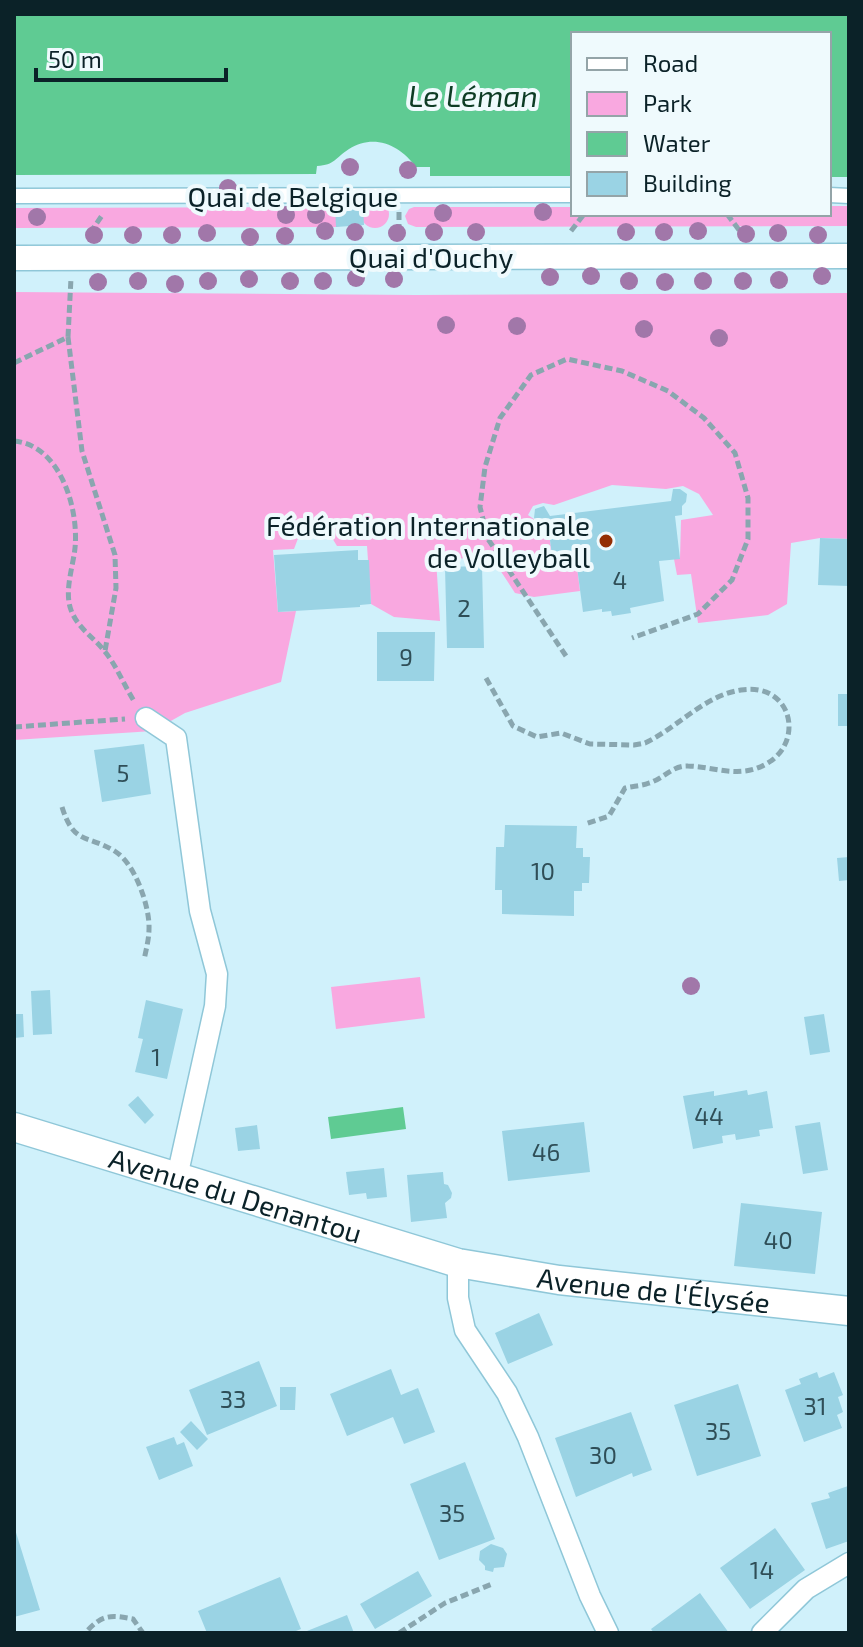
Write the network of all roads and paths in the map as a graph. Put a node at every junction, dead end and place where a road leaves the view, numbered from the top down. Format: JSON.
{"nodes":[{"id":1,"x":571,"y":195,"type":"edge"},
{"id":2,"x":14,"y":196,"type":"edge"},
{"id":3,"x":582,"y":216,"type":"edge"},
{"id":4,"x":728,"y":216,"type":"edge"},
{"id":5,"x":739,"y":230,"type":"dead end"},
{"id":6,"x":571,"y":231,"type":"dead end"},
{"id":7,"x":849,"y":256,"type":"edge"},
{"id":8,"x":14,"y":258,"type":"edge"},
{"id":9,"x":71,"y":273,"type":"dead end"},
{"id":10,"x":68,"y":337,"type":"junction"},
{"id":11,"x":14,"y":363,"type":"edge"},
{"id":12,"x":14,"y":441,"type":"edge"},
{"id":13,"x":632,"y":638,"type":"dead end"},
{"id":14,"x":105,"y":652,"type":"junction"},
{"id":15,"x":566,"y":656,"type":"dead end"},
{"id":16,"x":486,"y":678,"type":"dead end"},
{"id":17,"x":146,"y":718,"type":"junction"},
{"id":18,"x":14,"y":727,"type":"edge"},
{"id":19,"x":62,"y":807,"type":"dead end"},
{"id":20,"x":585,"y":824,"type":"dead end"},
{"id":21,"x":144,"y":960,"type":"dead end"},
{"id":22,"x":14,"y":1127,"type":"edge"},
{"id":23,"x":177,"y":1177,"type":"junction"},
{"id":24,"x":458,"y":1263,"type":"junction"},
{"id":25,"x":849,"y":1311,"type":"edge"},
{"id":26,"x":849,"y":1563,"type":"edge"},
{"id":27,"x":492,"y":1584,"type":"dead end"},
{"id":28,"x":88,"y":1630,"type":"dead end"},
{"id":29,"x":143,"y":1633,"type":"edge"},
{"id":30,"x":399,"y":1633,"type":"edge"},
{"id":31,"x":608,"y":1633,"type":"edge"},
{"id":32,"x":762,"y":1633,"type":"edge"}],
"edges":[{"from":1,"to":2,"type":"street","name":"Quai de Belgique"},
{"from":3,"to":6,"type":"path"},
{"from":4,"to":5,"type":"path"},
{"from":7,"to":8,"type":"street","name":"Quai d'Ouchy"},
{"from":9,"to":10,"type":"path"},
{"from":10,"to":11,"type":"path"},
{"from":10,"to":14,"type":"path"},
{"from":12,"to":14,"type":"path"},
{"from":13,"to":15,"type":"path"},
{"from":14,"to":17,"type":"path"},
{"from":16,"to":20,"type":"path"},
{"from":17,"to":18,"type":"path"},
{"from":17,"to":23,"type":"street"},
{"from":19,"to":21,"type":"path"},
{"from":22,"to":23,"type":"main road","name":"Avenue du Denantou"},
{"from":23,"to":24,"type":"main road","name":"Avenue du Denantou"},
{"from":24,"to":25,"type":"main road","name":"Avenue de l'Élysée"},
{"from":24,"to":31,"type":"street"},
{"from":26,"to":32,"type":"street"},
{"from":27,"to":30,"type":"path"},
{"from":28,"to":29,"type":"path"}]}
